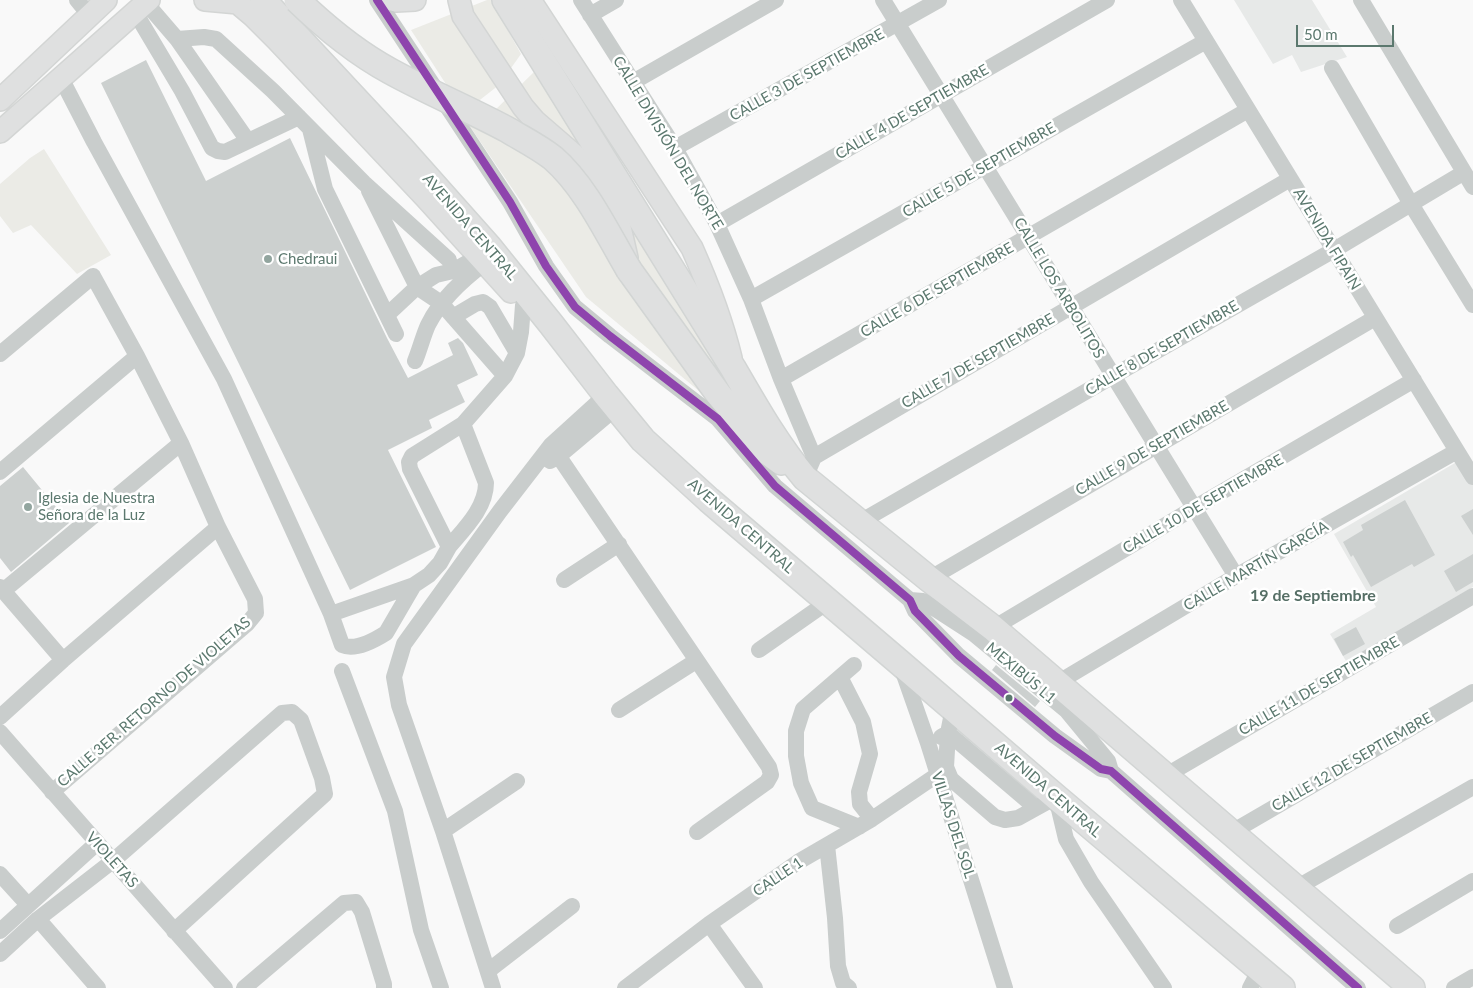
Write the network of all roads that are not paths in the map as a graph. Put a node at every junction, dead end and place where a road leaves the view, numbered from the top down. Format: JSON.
{"nodes":[{"id":1,"x":205,"y":0,"type":"edge"},
{"id":2,"x":263,"y":0,"type":"edge"},
{"id":3,"x":297,"y":0,"type":"edge"},
{"id":4,"x":377,"y":0,"type":"edge"},
{"id":5,"x":392,"y":0,"type":"edge"},
{"id":6,"x":415,"y":0,"type":"edge"},
{"id":7,"x":459,"y":0,"type":"edge"},
{"id":8,"x":505,"y":0,"type":"edge"},
{"id":9,"x":530,"y":0,"type":"edge"},
{"id":10,"x":581,"y":0,"type":"edge"},
{"id":11,"x":616,"y":0,"type":"edge"},
{"id":12,"x":776,"y":0,"type":"edge"},
{"id":13,"x":883,"y":0,"type":"edge"},
{"id":14,"x":939,"y":0,"type":"edge"},
{"id":15,"x":1107,"y":0,"type":"edge"},
{"id":16,"x":1181,"y":0,"type":"edge"},
{"id":17,"x":1361,"y":0,"type":"edge"},
{"id":18,"x":237,"y":1,"type":"edge"},
{"id":19,"x":93,"y":5,"type":"edge"},
{"id":20,"x":144,"y":5,"type":"edge"},
{"id":21,"x":590,"y":15,"type":"junction"},
{"id":22,"x":898,"y":24,"type":"junction"},
{"id":23,"x":177,"y":39,"type":"junction"},
{"id":24,"x":1206,"y":41,"type":"junction"},
{"id":25,"x":1332,"y":68,"type":"dead end"},
{"id":26,"x":61,"y":78,"type":"junction"},
{"id":27,"x":633,"y":82,"type":"junction"},
{"id":28,"x":941,"y":95,"type":"junction"},
{"id":29,"x":0,"y":100,"type":"edge"},
{"id":30,"x":1248,"y":110,"type":"junction"},
{"id":31,"x":304,"y":122,"type":"junction"},
{"id":32,"x":0,"y":132,"type":"edge"},
{"id":33,"x":248,"y":141,"type":"junction"},
{"id":34,"x":675,"y":148,"type":"junction"},
{"id":35,"x":985,"y":166,"type":"junction"},
{"id":36,"x":1463,"y":173,"type":"junction"},
{"id":37,"x":1290,"y":179,"type":"junction"},
{"id":38,"x":364,"y":182,"type":"junction"},
{"id":39,"x":1473,"y":188,"type":"edge"},
{"id":40,"x":1411,"y":204,"type":"junction"},
{"id":41,"x":717,"y":224,"type":"junction"},
{"id":42,"x":1028,"y":237,"type":"junction"},
{"id":43,"x":1334,"y":250,"type":"junction"},
{"id":44,"x":478,"y":255,"type":"junction"},
{"id":45,"x":450,"y":260,"type":"junction"},
{"id":46,"x":629,"y":270,"type":"junction"},
{"id":47,"x":436,"y":276,"type":"junction"},
{"id":48,"x":417,"y":287,"type":"junction"},
{"id":49,"x":751,"y":299,"type":"junction"},
{"id":50,"x":441,"y":303,"type":"junction"},
{"id":51,"x":523,"y":305,"type":"junction"},
{"id":52,"x":1473,"y":305,"type":"edge"},
{"id":53,"x":1071,"y":307,"type":"junction"},
{"id":54,"x":387,"y":315,"type":"junction"},
{"id":55,"x":453,"y":318,"type":"junction"},
{"id":56,"x":1375,"y":318,"type":"junction"},
{"id":57,"x":396,"y":334,"type":"dead end"},
{"id":58,"x":517,"y":353,"type":"junction"},
{"id":59,"x":0,"y":354,"type":"edge"},
{"id":60,"x":137,"y":356,"type":"junction"},
{"id":61,"x":416,"y":361,"type":"dead end"},
{"id":62,"x":734,"y":368,"type":"junction"},
{"id":63,"x":589,"y":372,"type":"junction"},
{"id":64,"x":505,"y":376,"type":"junction"},
{"id":65,"x":1113,"y":376,"type":"junction"},
{"id":66,"x":781,"y":379,"type":"junction"},
{"id":67,"x":1414,"y":380,"type":"junction"},
{"id":68,"x":611,"y":401,"type":"junction"},
{"id":69,"x":463,"y":424,"type":"junction"},
{"id":70,"x":182,"y":443,"type":"junction"},
{"id":71,"x":1155,"y":445,"type":"junction"},
{"id":72,"x":555,"y":451,"type":"junction"},
{"id":73,"x":1457,"y":451,"type":"junction"},
{"id":74,"x":805,"y":467,"type":"junction"},
{"id":75,"x":0,"y":472,"type":"edge"},
{"id":76,"x":1473,"y":477,"type":"edge"},
{"id":77,"x":1194,"y":508,"type":"junction"},
{"id":78,"x":860,"y":522,"type":"junction"},
{"id":79,"x":218,"y":527,"type":"junction"},
{"id":80,"x":619,"y":544,"type":"junction"},
{"id":81,"x":449,"y":547,"type":"junction"},
{"id":82,"x":1236,"y":576,"type":"junction"},
{"id":83,"x":929,"y":579,"type":"junction"},
{"id":84,"x":564,"y":580,"type":"dead end"},
{"id":85,"x":414,"y":585,"type":"junction"},
{"id":86,"x":2,"y":589,"type":"edge"},
{"id":87,"x":1473,"y":596,"type":"edge"},
{"id":88,"x":910,"y":600,"type":"junction"},
{"id":89,"x":828,"y":602,"type":"junction"},
{"id":90,"x":331,"y":614,"type":"junction"},
{"id":91,"x":992,"y":628,"type":"junction"},
{"id":92,"x":759,"y":650,"type":"dead end"},
{"id":93,"x":63,"y":660,"type":"junction"},
{"id":94,"x":696,"y":661,"type":"junction"},
{"id":95,"x":900,"y":662,"type":"junction"},
{"id":96,"x":854,"y":665,"type":"dead end"},
{"id":97,"x":342,"y":671,"type":"dead end"},
{"id":98,"x":840,"y":677,"type":"junction"},
{"id":99,"x":1057,"y":683,"type":"junction"},
{"id":100,"x":1473,"y":692,"type":"edge"},
{"id":101,"x":953,"y":708,"type":"junction"},
{"id":102,"x":619,"y":710,"type":"dead end"},
{"id":103,"x":0,"y":717,"type":"edge"},
{"id":104,"x":0,"y":732,"type":"edge"},
{"id":105,"x":948,"y":734,"type":"junction"},
{"id":106,"x":928,"y":743,"type":"junction"},
{"id":107,"x":1111,"y":771,"type":"junction"},
{"id":108,"x":937,"y":775,"type":"junction"},
{"id":109,"x":1166,"y":776,"type":"junction"},
{"id":110,"x":518,"y":781,"type":"dead end"},
{"id":111,"x":1473,"y":787,"type":"edge"},
{"id":112,"x":52,"y":792,"type":"junction"},
{"id":113,"x":1046,"y":802,"type":"junction"},
{"id":114,"x":865,"y":823,"type":"junction"},
{"id":115,"x":443,"y":831,"type":"junction"},
{"id":116,"x":697,"y":832,"type":"dead end"},
{"id":117,"x":1232,"y":832,"type":"junction"},
{"id":118,"x":97,"y":843,"type":"junction"},
{"id":119,"x":827,"y":845,"type":"junction"},
{"id":120,"x":114,"y":860,"type":"junction"},
{"id":121,"x":0,"y":874,"type":"edge"},
{"id":122,"x":1473,"y":881,"type":"edge"},
{"id":123,"x":1296,"y":888,"type":"junction"},
{"id":124,"x":28,"y":905,"type":"junction"},
{"id":125,"x":572,"y":906,"type":"dead end"},
{"id":126,"x":38,"y":919,"type":"junction"},
{"id":127,"x":709,"y":924,"type":"junction"},
{"id":128,"x":1398,"y":926,"type":"dead end"},
{"id":129,"x":0,"y":931,"type":"edge"},
{"id":130,"x":174,"y":931,"type":"junction"},
{"id":131,"x":1,"y":950,"type":"edge"},
{"id":132,"x":488,"y":971,"type":"junction"},
{"id":133,"x":1473,"y":977,"type":"edge"},
{"id":134,"x":1255,"y":979,"type":"edge"},
{"id":135,"x":94,"y":987,"type":"edge"},
{"id":136,"x":225,"y":988,"type":"edge"},
{"id":137,"x":244,"y":988,"type":"edge"},
{"id":138,"x":384,"y":988,"type":"edge"},
{"id":139,"x":441,"y":988,"type":"edge"},
{"id":140,"x":493,"y":988,"type":"edge"},
{"id":141,"x":625,"y":988,"type":"edge"},
{"id":142,"x":755,"y":988,"type":"edge"},
{"id":143,"x":849,"y":988,"type":"edge"},
{"id":144,"x":1005,"y":988,"type":"edge"},
{"id":145,"x":1164,"y":988,"type":"edge"},
{"id":146,"x":1282,"y":988,"type":"edge"},
{"id":147,"x":1358,"y":988,"type":"edge"},
{"id":148,"x":1412,"y":988,"type":"edge"},
{"id":149,"x":1454,"y":988,"type":"edge"}],
"edges":[{"from":1,"to":18,"type":"main road"},
{"from":2,"to":63,"type":"highway","name":"AVENIDA CENTRAL"},
{"from":3,"to":46,"type":"highway","bridge":true},
{"from":4,"to":88,"type":"street","name":"MEXIBÚS L1"},
{"from":5,"to":6,"type":"main road"},
{"from":7,"to":46,"type":"main road"},
{"from":8,"to":62,"type":"highway"},
{"from":9,"to":62,"type":"main road"},
{"from":10,"to":21,"type":"street","name":"CALLE DIVISIÓN DEL NORTE"},
{"from":11,"to":21,"type":"street"},
{"from":12,"to":27,"type":"street"},
{"from":13,"to":22,"type":"street","name":"CALLE LOS ARBOLITOS"},
{"from":14,"to":22,"type":"street","name":"CALLE 3 DE SEPTIEMBRE"},
{"from":15,"to":28,"type":"street","name":"CALLE 4 DE SEPTIEMBRE"},
{"from":16,"to":24,"type":"street","name":"AVENIDA FIPAIN"},
{"from":17,"to":36,"type":"street"},
{"from":18,"to":44,"type":"main road"},
{"from":19,"to":29,"type":"main road"},
{"from":20,"to":23,"type":"street"},
{"from":20,"to":26,"type":"main road"},
{"from":20,"to":33,"type":"street"},
{"from":21,"to":27,"type":"street","name":"CALLE DIVISIÓN DEL NORTE"},
{"from":22,"to":28,"type":"street","name":"CALLE LOS ARBOLITOS"},
{"from":22,"to":34,"type":"street","name":"CALLE 3 DE SEPTIEMBRE"},
{"from":23,"to":31,"type":"street"},
{"from":23,"to":33,"type":"street"},
{"from":24,"to":30,"type":"street","name":"AVENIDA FIPAIN"},
{"from":24,"to":35,"type":"street","name":"CALLE 5 DE SEPTIEMBRE"},
{"from":25,"to":40,"type":"street"},
{"from":26,"to":32,"type":"main road"},
{"from":26,"to":90,"type":"street"},
{"from":27,"to":34,"type":"street","name":"CALLE DIVISIÓN DEL NORTE"},
{"from":28,"to":35,"type":"street","name":"CALLE LOS ARBOLITOS"},
{"from":28,"to":41,"type":"street","name":"CALLE 4 DE SEPTIEMBRE"},
{"from":30,"to":37,"type":"street","name":"AVENIDA FIPAIN"},
{"from":30,"to":42,"type":"street","name":"CALLE 6 DE SEPTIEMBRE"},
{"from":31,"to":33,"type":"street"},
{"from":31,"to":38,"type":"street"},
{"from":31,"to":54,"type":"street"},
{"from":34,"to":41,"type":"street","name":"CALLE DIVISIÓN DEL NORTE"},
{"from":35,"to":42,"type":"street","name":"CALLE LOS ARBOLITOS"},
{"from":35,"to":49,"type":"street","name":"CALLE 5 DE SEPTIEMBRE"},
{"from":36,"to":39,"type":"street"},
{"from":36,"to":40,"type":"street","name":"CALLE 8 DE SEPTIEMBRE"},
{"from":37,"to":43,"type":"street","name":"AVENIDA FIPAIN"},
{"from":37,"to":53,"type":"street","name":"CALLE 7 DE SEPTIEMBRE"},
{"from":38,"to":45,"type":"street"},
{"from":38,"to":48,"type":"street"},
{"from":40,"to":43,"type":"street","name":"CALLE 8 DE SEPTIEMBRE"},
{"from":40,"to":52,"type":"street"},
{"from":41,"to":49,"type":"street","name":"CALLE DIVISIÓN DEL NORTE"},
{"from":42,"to":53,"type":"street","name":"CALLE LOS ARBOLITOS"},
{"from":42,"to":66,"type":"street","name":"CALLE 6 DE SEPTIEMBRE"},
{"from":43,"to":56,"type":"street","name":"AVENIDA FIPAIN"},
{"from":43,"to":65,"type":"street","name":"CALLE 8 DE SEPTIEMBRE"},
{"from":44,"to":45,"type":"street"},
{"from":44,"to":47,"type":"street"},
{"from":44,"to":50,"type":"street"},
{"from":44,"to":51,"type":"main road"},
{"from":45,"to":47,"type":"street"},
{"from":46,"to":74,"type":"highway"},
{"from":47,"to":48,"type":"street"},
{"from":48,"to":50,"type":"street"},
{"from":48,"to":54,"type":"street"},
{"from":49,"to":66,"type":"street","name":"CALLE DIVISIÓN DEL NORTE"},
{"from":50,"to":55,"type":"street"},
{"from":50,"to":61,"type":"street"},
{"from":51,"to":58,"type":"street"},
{"from":51,"to":63,"type":"main road"},
{"from":53,"to":65,"type":"street","name":"CALLE LOS ARBOLITOS"},
{"from":53,"to":74,"type":"street","name":"CALLE 7 DE SEPTIEMBRE"},
{"from":54,"to":57,"type":"street"},
{"from":55,"to":58,"type":"street"},
{"from":55,"to":64,"type":"street"},
{"from":56,"to":67,"type":"street","name":"AVENIDA FIPAIN"},
{"from":56,"to":71,"type":"street","name":"CALLE 9 DE SEPTIEMBRE"},
{"from":58,"to":64,"type":"street"},
{"from":59,"to":60,"type":"street"},
{"from":60,"to":70,"type":"street"},
{"from":60,"to":75,"type":"street"},
{"from":62,"to":74,"type":"highway"},
{"from":63,"to":68,"type":"highway","name":"AVENIDA CENTRAL"},
{"from":64,"to":69,"type":"street"},
{"from":65,"to":71,"type":"street","name":"CALLE LOS ARBOLITOS"},
{"from":65,"to":78,"type":"street","name":"CALLE 8 DE SEPTIEMBRE"},
{"from":66,"to":74,"type":"street","name":"CALLE DIVISIÓN DEL NORTE"},
{"from":67,"to":73,"type":"street","name":"AVENIDA FIPAIN"},
{"from":67,"to":77,"type":"street","name":"CALLE 10 DE SEPTIEMBRE"},
{"from":68,"to":72,"type":"street"},
{"from":68,"to":89,"type":"highway","name":"AVENIDA CENTRAL"},
{"from":69,"to":81,"type":"street"},
{"from":69,"to":81,"type":"street"},
{"from":70,"to":79,"type":"street"},
{"from":70,"to":86,"type":"street"},
{"from":71,"to":77,"type":"street","name":"CALLE LOS ARBOLITOS"},
{"from":71,"to":83,"type":"street","name":"CALLE 9 DE SEPTIEMBRE"},
{"from":72,"to":80,"type":"street"},
{"from":72,"to":115,"type":"street"},
{"from":73,"to":76,"type":"street","name":"AVENIDA FIPAIN"},
{"from":73,"to":82,"type":"street","name":"CALLE MARTÍN GARCÍA"},
{"from":74,"to":78,"type":"highway"},
{"from":77,"to":82,"type":"street","name":"CALLE LOS ARBOLITOS"},
{"from":77,"to":91,"type":"street","name":"CALLE 10 DE SEPTIEMBRE"},
{"from":78,"to":83,"type":"highway"},
{"from":79,"to":93,"type":"street"},
{"from":79,"to":112,"type":"street","name":"CALLE 3ER. RETORNO DE VIOLETAS"},
{"from":80,"to":84,"type":"street"},
{"from":80,"to":94,"type":"street"},
{"from":81,"to":85,"type":"street"},
{"from":82,"to":99,"type":"street","name":"CALLE MARTÍN GARCÍA"},
{"from":83,"to":91,"type":"highway"},
{"from":85,"to":90,"type":"street"},
{"from":85,"to":90,"type":"street"},
{"from":86,"to":93,"type":"street"},
{"from":87,"to":109,"type":"street","name":"CALLE 11 DE SEPTIEMBRE"},
{"from":88,"to":107,"type":"street","name":"MEXIBÚS L1"},
{"from":88,"to":107,"type":"street","name":"MEXIBÚS L1"},
{"from":89,"to":92,"type":"street"},
{"from":89,"to":95,"type":"highway","name":"AVENIDA CENTRAL"},
{"from":91,"to":99,"type":"highway"},
{"from":93,"to":103,"type":"street"},
{"from":94,"to":102,"type":"street"},
{"from":94,"to":116,"type":"street"},
{"from":95,"to":101,"type":"highway","name":"AVENIDA CENTRAL"},
{"from":95,"to":106,"type":"street","name":"VILLAS DEL SOL"},
{"from":96,"to":98,"type":"street"},
{"from":97,"to":139,"type":"street"},
{"from":98,"to":114,"type":"street"},
{"from":98,"to":114,"type":"street"},
{"from":99,"to":109,"type":"highway"},
{"from":100,"to":117,"type":"street","name":"CALLE 12 DE SEPTIEMBRE"},
{"from":101,"to":105,"type":"street"},
{"from":101,"to":113,"type":"highway","name":"AVENIDA CENTRAL"},
{"from":104,"to":112,"type":"street","name":"VIOLETAS"},
{"from":105,"to":106,"type":"street"},
{"from":105,"to":113,"type":"street"},
{"from":105,"to":113,"type":"street"},
{"from":106,"to":108,"type":"street","name":"VILLAS DEL SOL"},
{"from":107,"to":147,"type":"street","name":"MEXIBÚS L1"},
{"from":108,"to":114,"type":"street","name":"CALLE 1"},
{"from":108,"to":144,"type":"street","name":"VILLAS DEL SOL"},
{"from":109,"to":117,"type":"highway"},
{"from":110,"to":115,"type":"street"},
{"from":111,"to":123,"type":"street"},
{"from":112,"to":118,"type":"street","name":"VIOLETAS"},
{"from":113,"to":134,"type":"highway","name":"AVENIDA CENTRAL"},
{"from":113,"to":145,"type":"street"},
{"from":114,"to":119,"type":"street","name":"CALLE 1"},
{"from":115,"to":132,"type":"street"},
{"from":117,"to":123,"type":"highway"},
{"from":118,"to":120,"type":"street","name":"VIOLETAS"},
{"from":118,"to":124,"type":"street"},
{"from":119,"to":127,"type":"street","name":"CALLE 1"},
{"from":119,"to":143,"type":"street"},
{"from":120,"to":126,"type":"street"},
{"from":120,"to":130,"type":"street","name":"VIOLETAS"},
{"from":120,"to":130,"type":"street"},
{"from":121,"to":124,"type":"street"},
{"from":122,"to":128,"type":"street"},
{"from":123,"to":148,"type":"highway"},
{"from":124,"to":129,"type":"street"},
{"from":125,"to":132,"type":"street"},
{"from":126,"to":131,"type":"street"},
{"from":126,"to":135,"type":"street"},
{"from":127,"to":141,"type":"street","name":"CALLE 1"},
{"from":127,"to":142,"type":"street"},
{"from":130,"to":136,"type":"street","name":"VIOLETAS"},
{"from":132,"to":140,"type":"street"},
{"from":133,"to":149,"type":"street"},
{"from":134,"to":146,"type":"highway","name":"AVENIDA CENTRAL"},
{"from":137,"to":138,"type":"street"}]}
